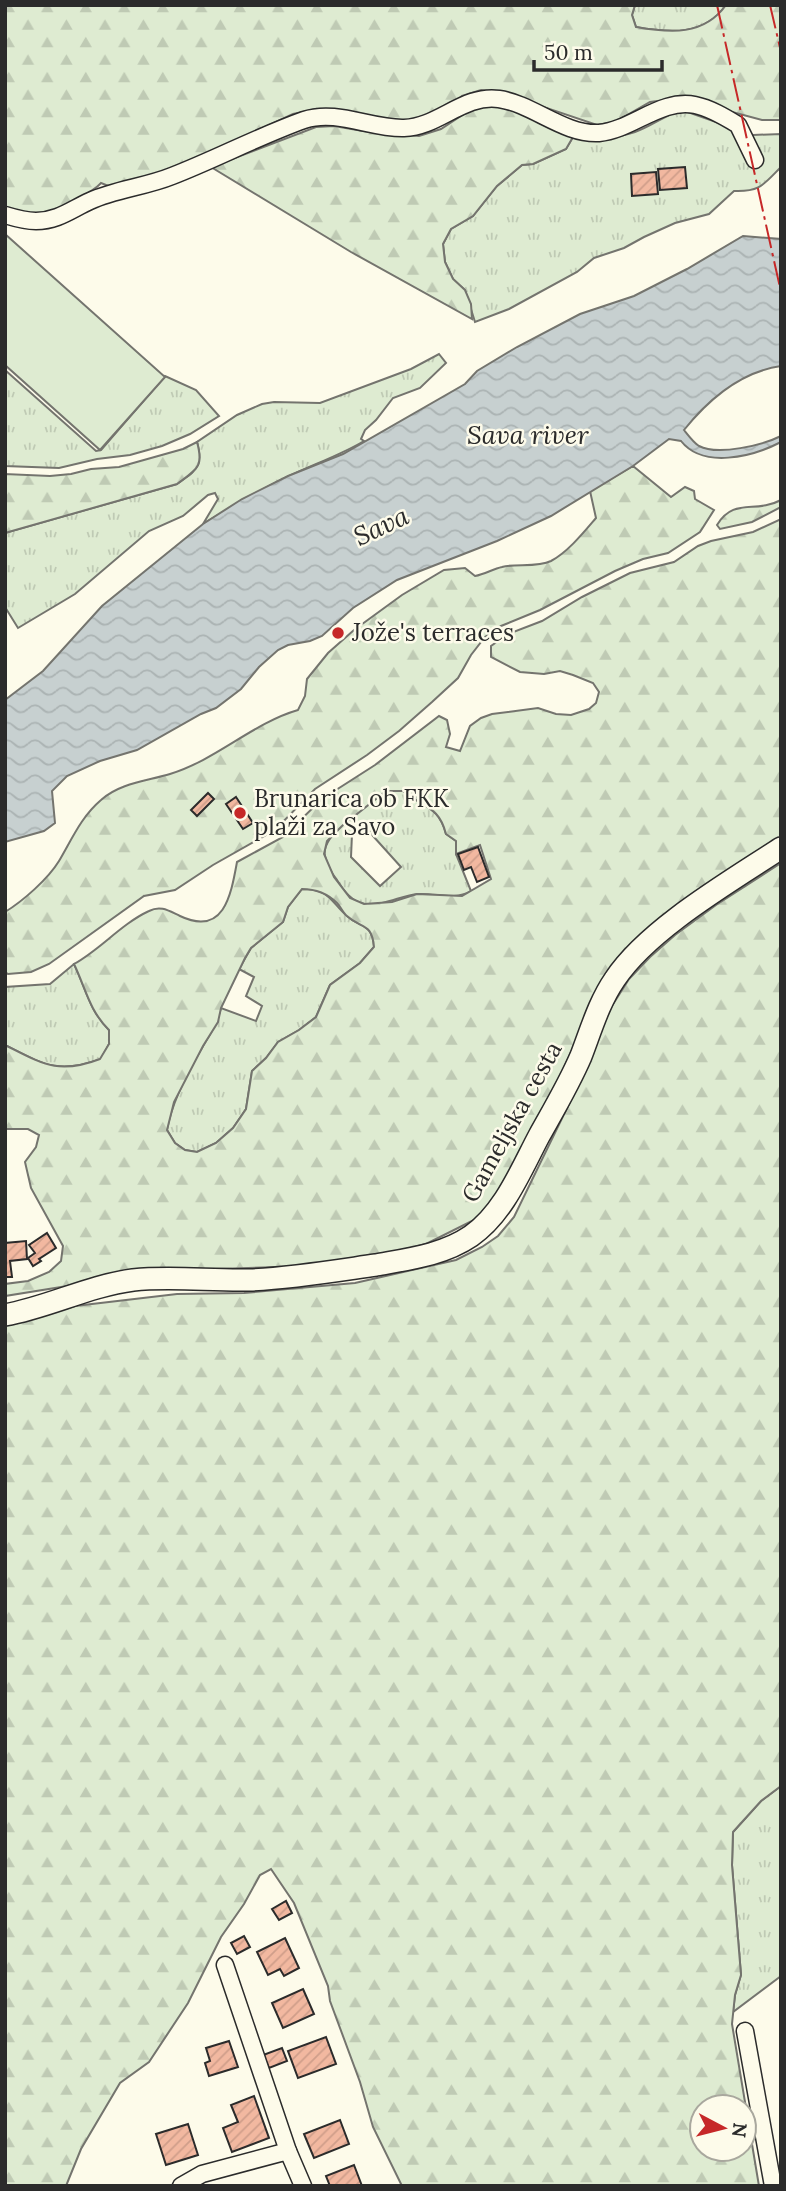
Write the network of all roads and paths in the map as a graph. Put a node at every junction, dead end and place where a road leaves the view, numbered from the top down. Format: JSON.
{"nodes":[{"id":1,"x":755,"y":160,"type":"dead end"},
{"id":2,"x":5,"y":215,"type":"edge"},
{"id":3,"x":781,"y":848,"type":"edge"},
{"id":4,"x":5,"y":1315,"type":"edge"},
{"id":5,"x":225,"y":1965,"type":"dead end"},
{"id":6,"x":745,"y":2031,"type":"dead end"},
{"id":7,"x":288,"y":2151,"type":"junction"},
{"id":8,"x":181,"y":2186,"type":"edge"},
{"id":9,"x":303,"y":2186,"type":"edge"},
{"id":10,"x":773,"y":2186,"type":"edge"}],
"edges":[{"from":1,"to":2,"type":"street"},
{"from":3,"to":4,"type":"street","name":"Gameljska cesta"},
{"from":5,"to":7,"type":"street"},
{"from":6,"to":10,"type":"street"},
{"from":7,"to":8,"type":"street"},
{"from":7,"to":9,"type":"street"}]}
